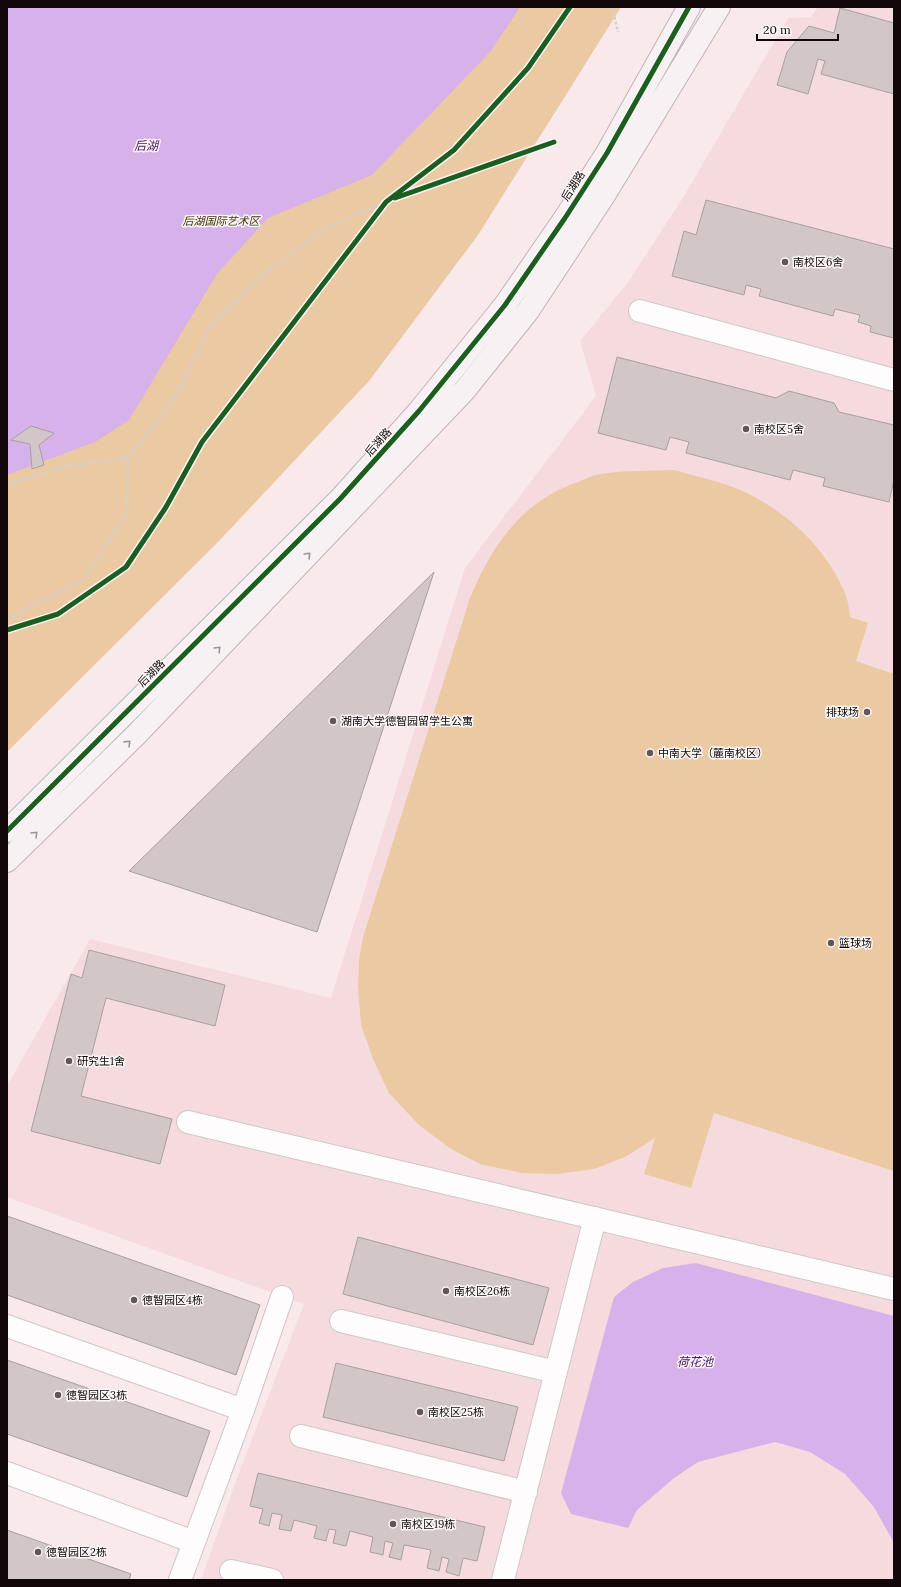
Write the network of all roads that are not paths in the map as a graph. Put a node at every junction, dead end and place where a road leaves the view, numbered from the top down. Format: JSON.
{"nodes":[{"id":1,"x":689,"y":7,"type":"edge"},
{"id":2,"x":719,"y":7,"type":"edge"},
{"id":3,"x":640,"y":311,"type":"dead end"},
{"id":4,"x":894,"y":380,"type":"edge"},
{"id":5,"x":7,"y":831,"type":"edge"},
{"id":6,"x":7,"y":861,"type":"edge"},
{"id":7,"x":188,"y":1122,"type":"dead end"},
{"id":8,"x":596,"y":1218,"type":"junction"},
{"id":9,"x":894,"y":1289,"type":"edge"},
{"id":10,"x":282,"y":1297,"type":"dead end"},
{"id":11,"x":341,"y":1321,"type":"dead end"},
{"id":12,"x":7,"y":1326,"type":"edge"},
{"id":13,"x":556,"y":1372,"type":"junction"},
{"id":14,"x":243,"y":1410,"type":"junction"},
{"id":15,"x":301,"y":1436,"type":"dead end"},
{"id":16,"x":7,"y":1474,"type":"edge"},
{"id":17,"x":526,"y":1492,"type":"junction"},
{"id":18,"x":194,"y":1542,"type":"junction"},
{"id":19,"x":231,"y":1571,"type":"dead end"},
{"id":20,"x":180,"y":1580,"type":"edge"},
{"id":21,"x":272,"y":1580,"type":"edge"},
{"id":22,"x":504,"y":1580,"type":"edge"}],
"edges":[{"from":1,"to":5,"type":"main road","name":"后湖路"},
{"from":6,"to":2,"type":"main road","one_way":true},
{"from":3,"to":4,"type":"street"},
{"from":7,"to":8,"type":"street"},
{"from":8,"to":9,"type":"street"},
{"from":8,"to":13,"type":"street"},
{"from":10,"to":14,"type":"street"},
{"from":11,"to":13,"type":"street"},
{"from":12,"to":14,"type":"street"},
{"from":13,"to":17,"type":"street"},
{"from":14,"to":18,"type":"street"},
{"from":15,"to":17,"type":"street"},
{"from":16,"to":18,"type":"street"},
{"from":17,"to":22,"type":"street"},
{"from":18,"to":20,"type":"street"},
{"from":19,"to":21,"type":"street"}]}
